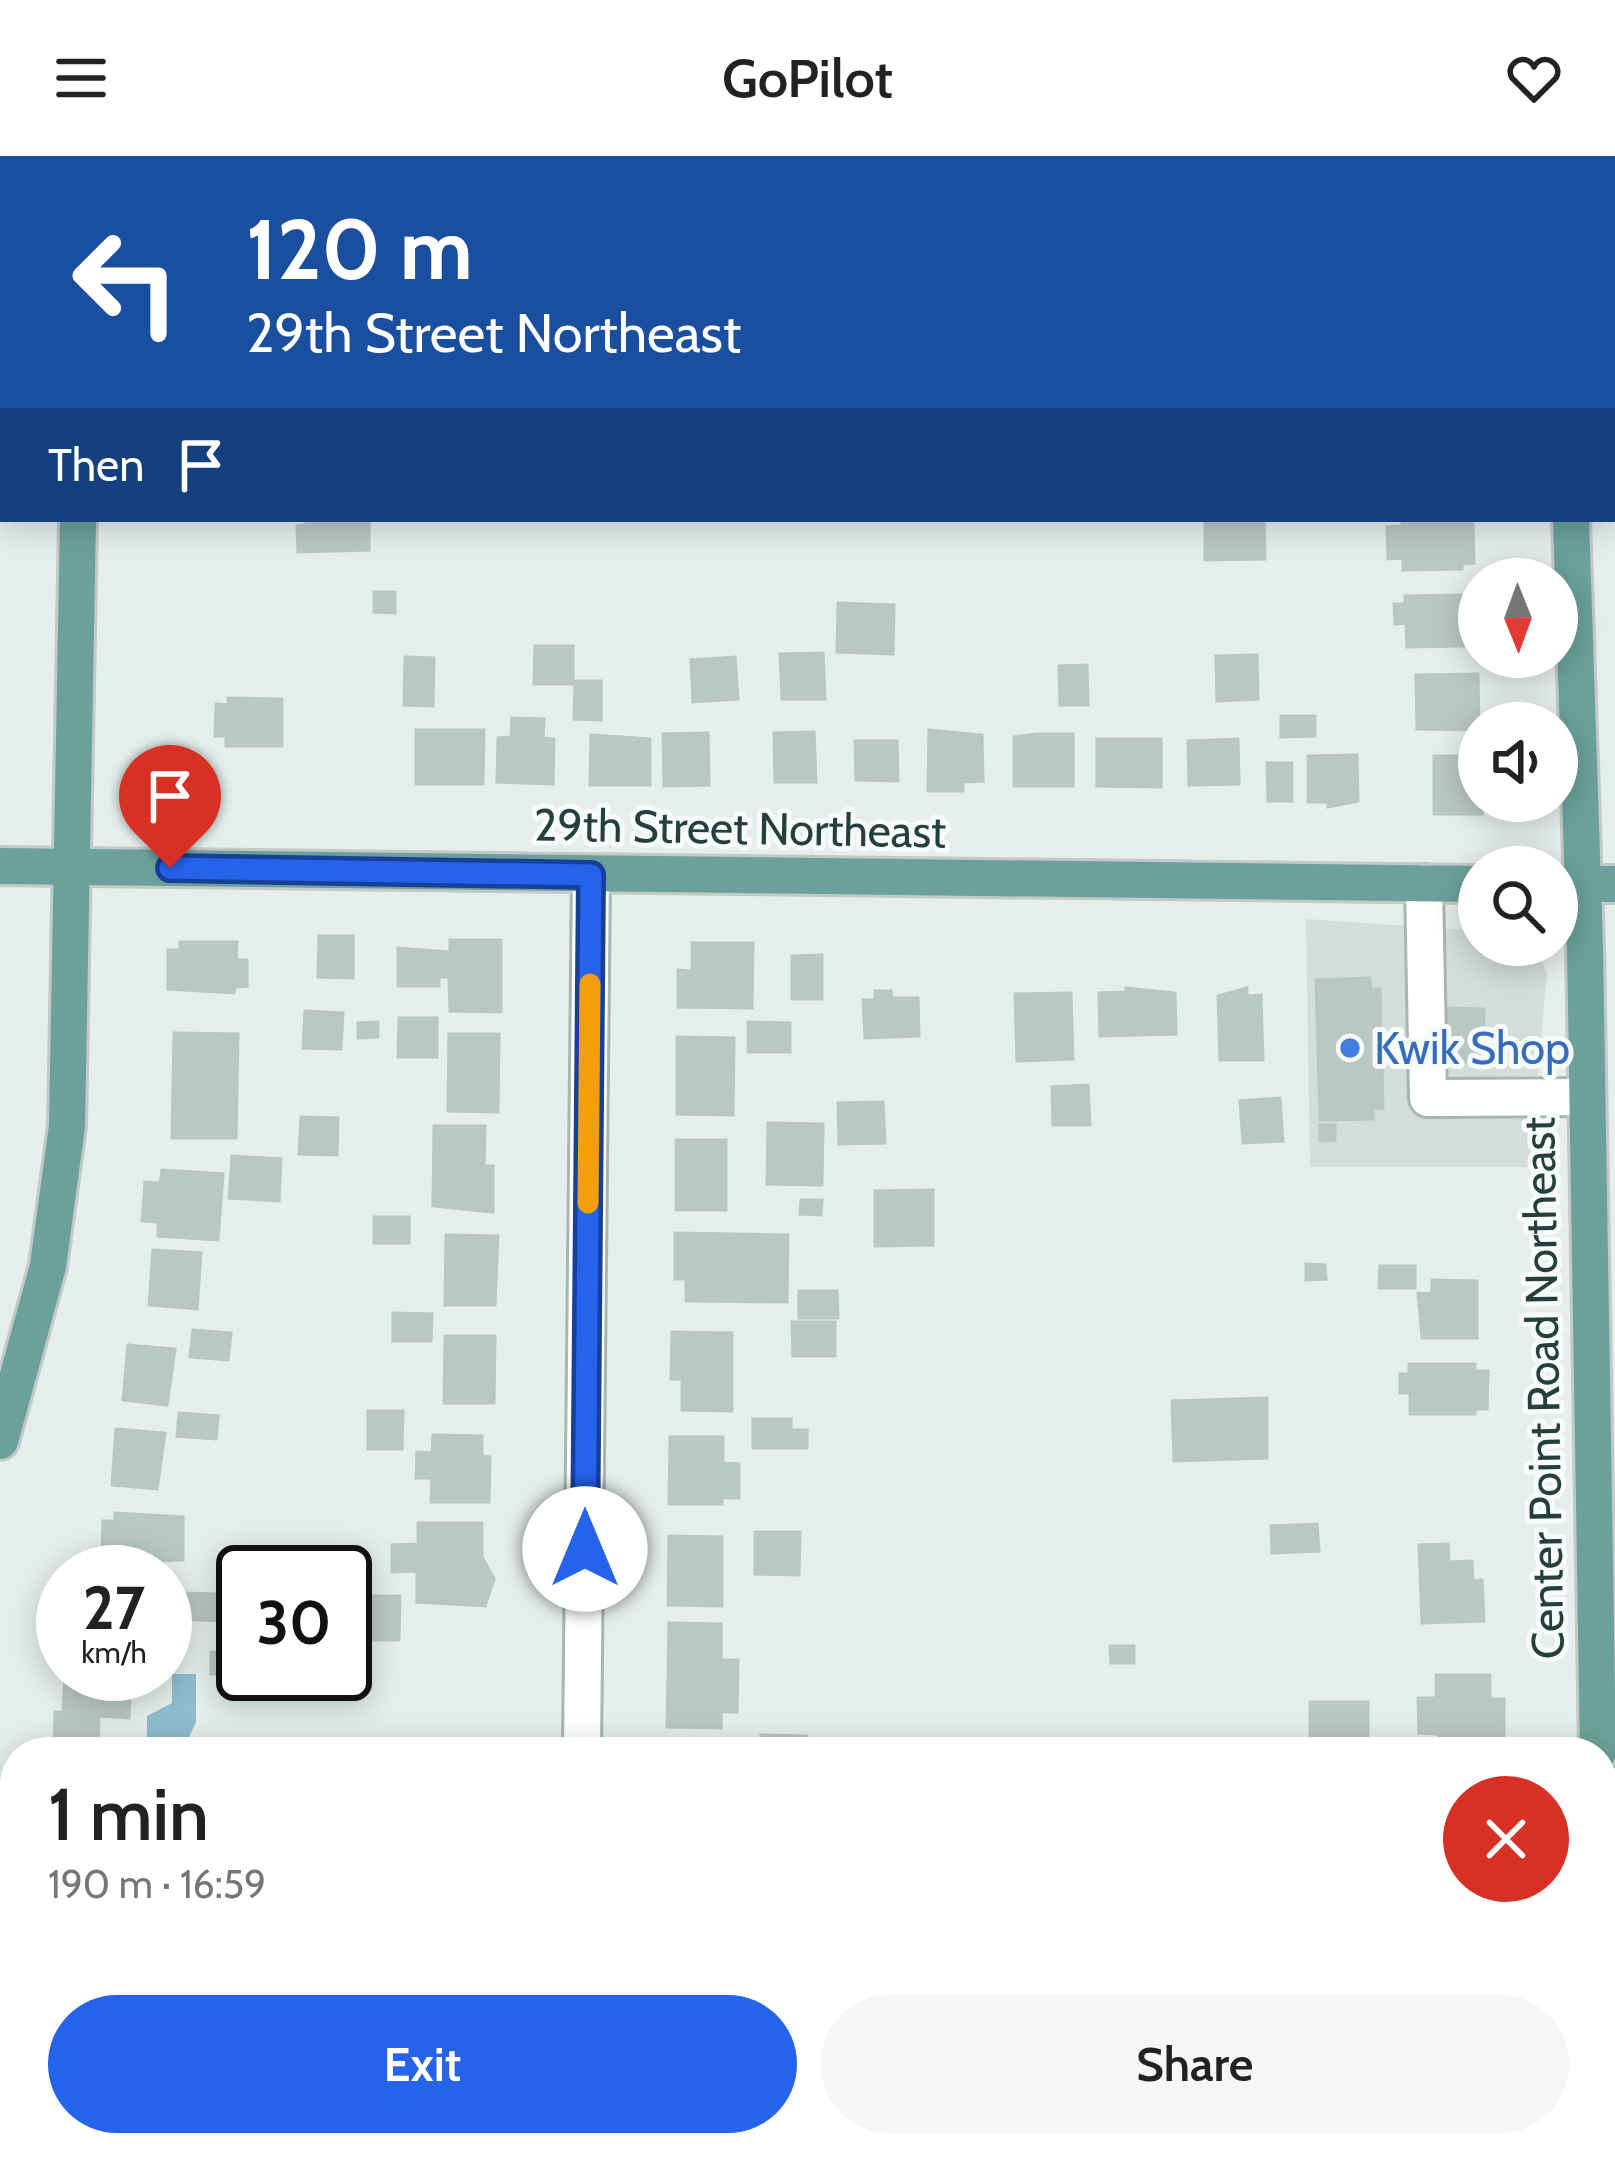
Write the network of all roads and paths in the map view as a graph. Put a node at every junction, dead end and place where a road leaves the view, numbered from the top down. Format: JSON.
{"nodes":[{"id":1,"x":78,"y":522,"type":"edge"},
{"id":2,"x":1571,"y":522,"type":"edge"},
{"id":3,"x":0,"y":866,"type":"edge"},
{"id":4,"x":72,"y":866,"type":"junction"},
{"id":5,"x":591,"y":875,"type":"junction"},
{"id":6,"x":1424,"y":883,"type":"junction"},
{"id":7,"x":1458,"y":884,"type":"edge"},
{"id":8,"x":1585,"y":884,"type":"edge"},
{"id":9,"x":1586,"y":1096,"type":"junction"},
{"id":10,"x":1603,"y":1307,"type":"edge"},
{"id":11,"x":0,"y":1441,"type":"edge"},
{"id":12,"x":582,"y":1737,"type":"edge"},
{"id":13,"x":1598,"y":1737,"type":"edge"}],
"edges":[{"from":1,"to":4,"type":"main road"},
{"from":2,"to":8,"type":"main road","name":"Center Point Road Northeast"},
{"from":3,"to":4,"type":"main road","name":"29th Street Northeast"},
{"from":4,"to":5,"type":"main road","name":"29th Street Northeast"},
{"from":4,"to":11,"type":"main road"},
{"from":5,"to":6,"type":"main road","name":"29th Street Northeast"},
{"from":5,"to":12,"type":"street"},
{"from":6,"to":7,"type":"main road","name":"29th Street Northeast"},
{"from":6,"to":9,"type":"street"},
{"from":8,"to":9,"type":"main road","name":"Center Point Road Northeast"},
{"from":9,"to":10,"type":"main road","name":"Center Point Road Northeast"},
{"from":10,"to":13,"type":"main road","name":"Center Point Road Northeast"}]}
